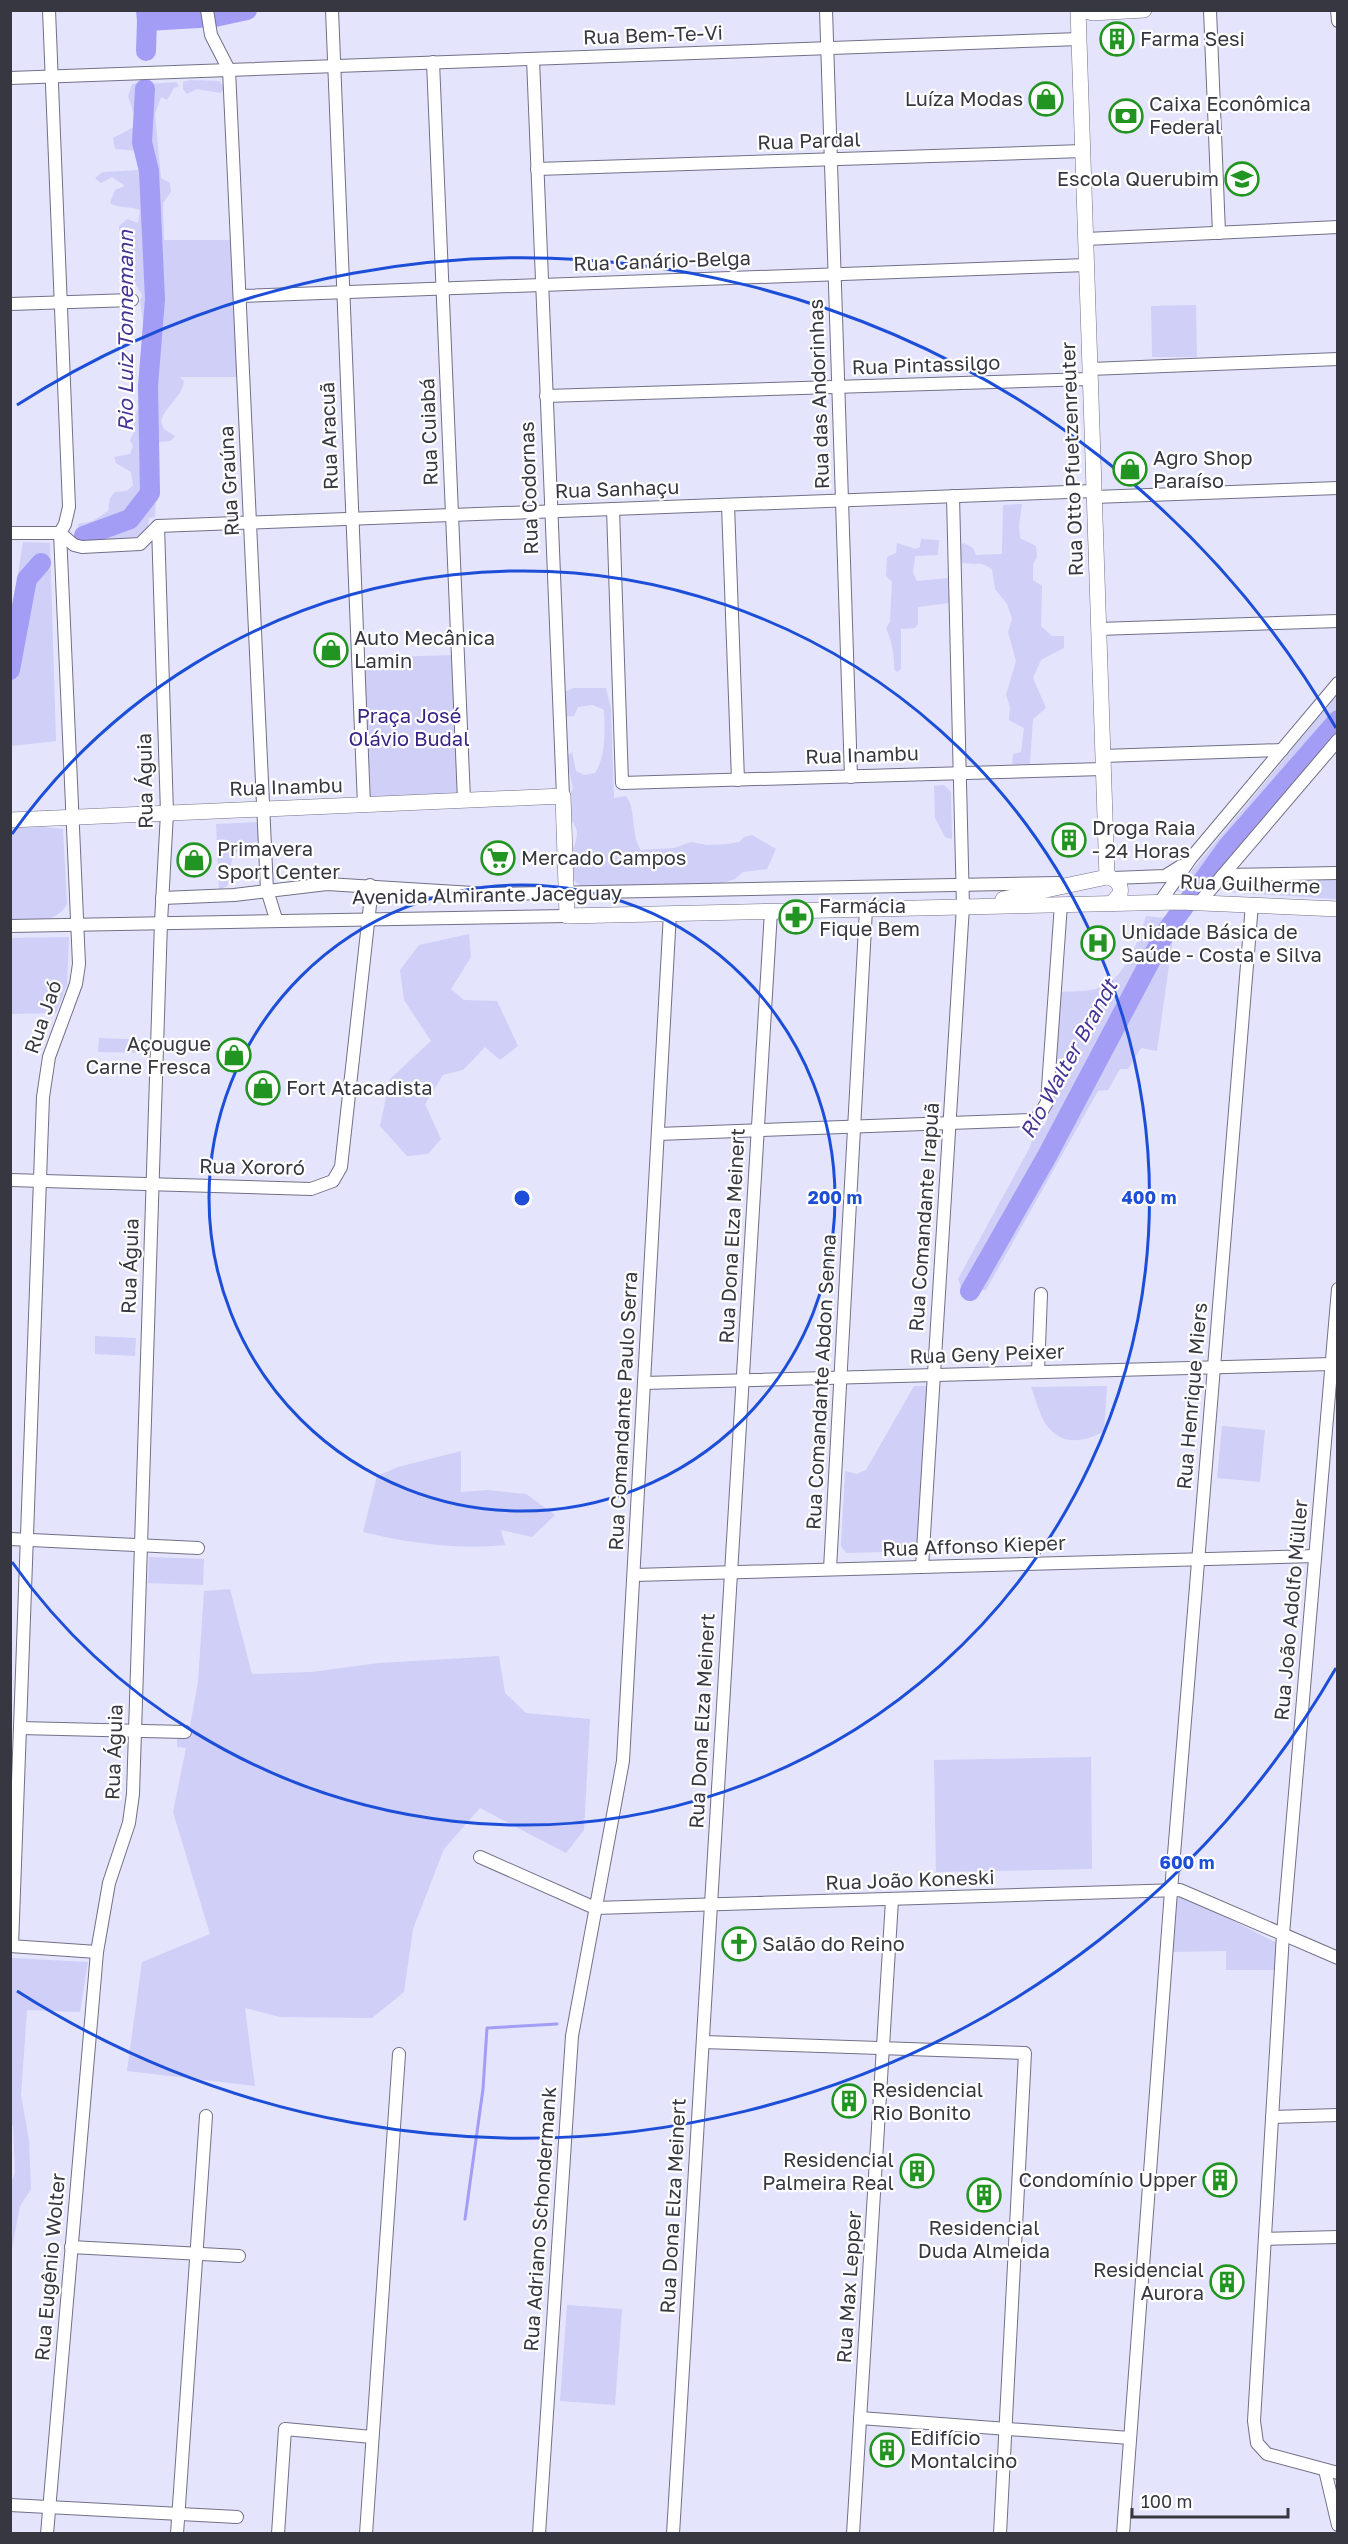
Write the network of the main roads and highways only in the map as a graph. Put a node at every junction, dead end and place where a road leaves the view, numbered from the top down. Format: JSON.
{"nodes":[{"id":1,"x":1143,"y":10,"type":"edge"},
{"id":2,"x":1086,"y":11,"type":"edge"},
{"id":3,"x":563,"y":796,"type":"joint"},
{"id":4,"x":10,"y":820,"type":"edge"},
{"id":5,"x":1110,"y":879,"type":"junction"},
{"id":6,"x":1160,"y":902,"type":"junction"},
{"id":7,"x":1108,"y":903,"type":"junction"},
{"id":8,"x":963,"y":906,"type":"junction"},
{"id":9,"x":1338,"y":909,"type":"edge"},
{"id":10,"x":567,"y":916,"type":"joint"}],
"edges":[{"from":1,"to":2,"type":"main road"},
{"from":2,"to":5,"type":"main road","name":"Rua Otto Pfuetzenreuter"},
{"from":3,"to":4,"type":"main road","name":"Rua Inambu"},
{"from":3,"to":10,"type":"main road","name":"Rua Codornas"},
{"from":5,"to":6,"type":"main road","name":"Rua Guilherme"},
{"from":5,"to":7,"type":"main road"},
{"from":5,"to":7,"type":"main road"},
{"from":5,"to":8,"type":"main road","name":"Avenida Almirante Jaceguay"},
{"from":6,"to":7,"type":"main road","name":"Rua Guilherme"},
{"from":6,"to":9,"type":"main road","name":"Rua Guilherme"},
{"from":7,"to":8,"type":"main road","name":"Avenida Almirante Jaceguay"},
{"from":8,"to":10,"type":"main road","name":"Avenida Almirante Jaceguay"}]}
